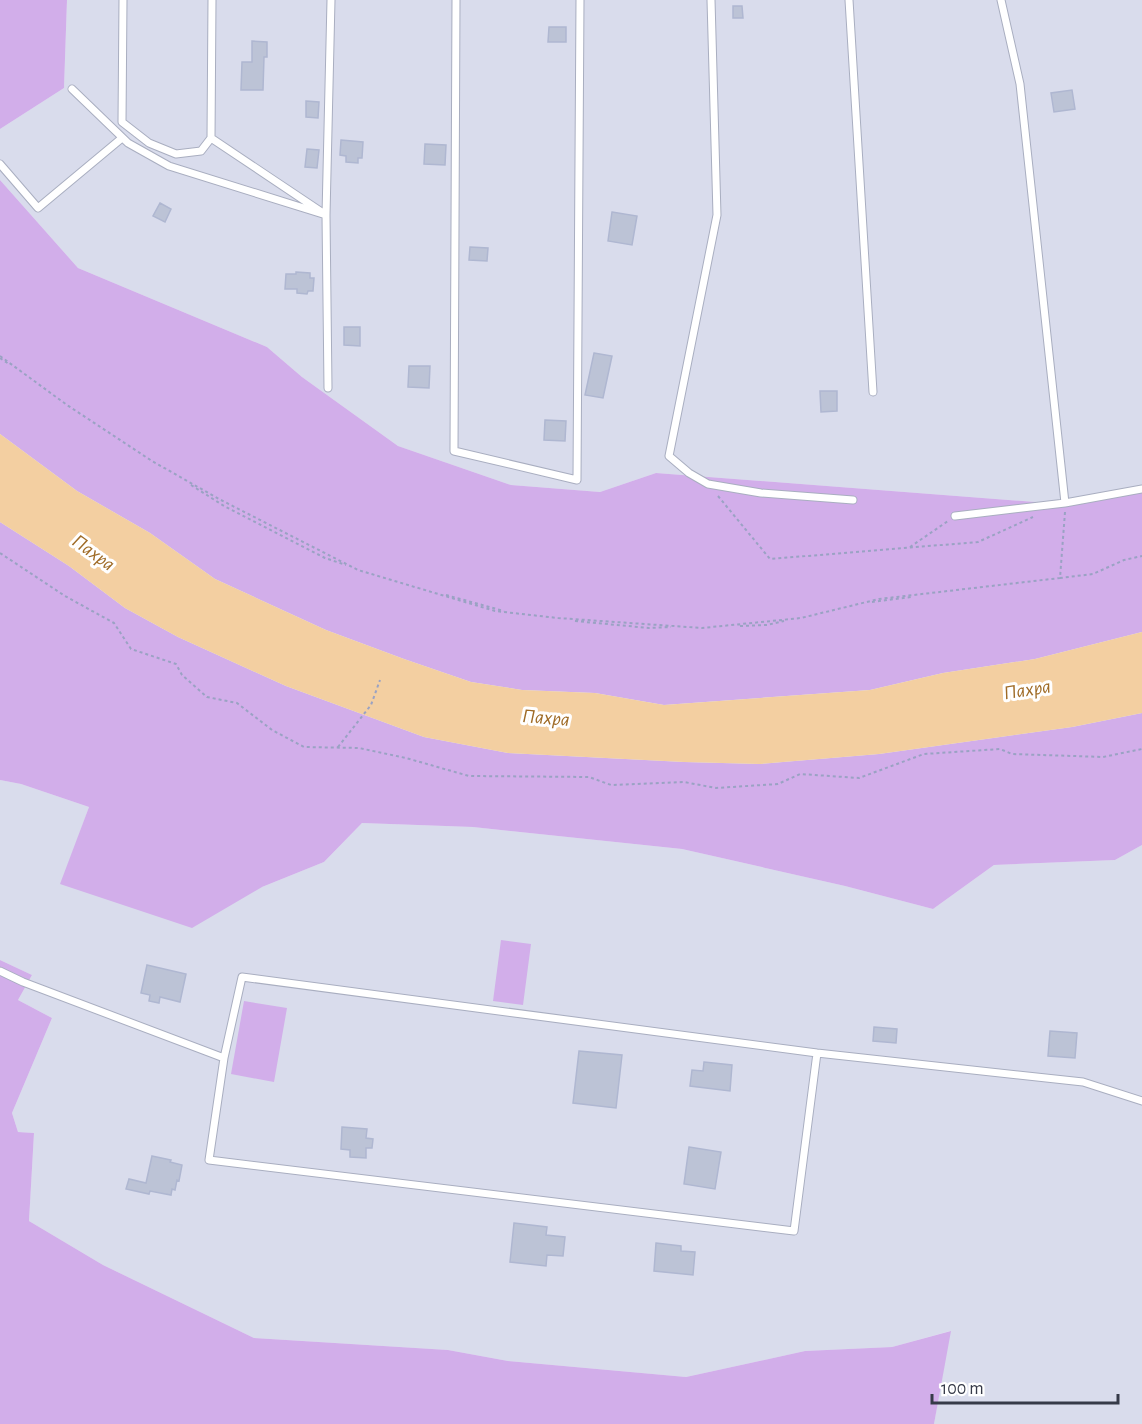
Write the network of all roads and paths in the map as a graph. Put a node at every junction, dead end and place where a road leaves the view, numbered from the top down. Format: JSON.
{"nodes":[{"id":1,"x":123,"y":0,"type":"edge"},
{"id":2,"x":212,"y":0,"type":"edge"},
{"id":3,"x":332,"y":0,"type":"edge"},
{"id":4,"x":456,"y":0,"type":"edge"},
{"id":5,"x":580,"y":0,"type":"edge"},
{"id":6,"x":711,"y":0,"type":"edge"},
{"id":7,"x":849,"y":0,"type":"edge"},
{"id":8,"x":1001,"y":0,"type":"edge"},
{"id":9,"x":72,"y":89,"type":"dead end"},
{"id":10,"x":122,"y":138,"type":"junction"},
{"id":11,"x":211,"y":138,"type":"junction"},
{"id":12,"x":0,"y":164,"type":"edge"},
{"id":13,"x":326,"y":215,"type":"junction"},
{"id":14,"x":0,"y":357,"type":"edge"},
{"id":15,"x":328,"y":388,"type":"dead end"},
{"id":16,"x":873,"y":392,"type":"dead end"},
{"id":17,"x":708,"y":484,"type":"junction"},
{"id":18,"x":1142,"y":489,"type":"edge"},
{"id":19,"x":853,"y":500,"type":"dead end"},
{"id":20,"x":1065,"y":503,"type":"junction"},
{"id":21,"x":955,"y":516,"type":"joint"},
{"id":22,"x":1032,"y":517,"type":"dead end"},
{"id":23,"x":909,"y":548,"type":"junction"},
{"id":24,"x":0,"y":554,"type":"edge"},
{"id":25,"x":1142,"y":556,"type":"edge"},
{"id":26,"x":1060,"y":578,"type":"junction"},
{"id":27,"x":380,"y":681,"type":"dead end"},
{"id":28,"x":338,"y":747,"type":"junction"},
{"id":29,"x":1142,"y":749,"type":"edge"},
{"id":30,"x":0,"y":971,"type":"edge"},
{"id":31,"x":817,"y":1053,"type":"junction"},
{"id":32,"x":224,"y":1058,"type":"junction"},
{"id":33,"x":1142,"y":1101,"type":"edge"}],
"edges":[{"from":1,"to":11,"type":"lane"},
{"from":2,"to":11,"type":"lane"},
{"from":3,"to":13,"type":"lane"},
{"from":4,"to":5,"type":"lane"},
{"from":6,"to":17,"type":"lane"},
{"from":7,"to":16,"type":"lane"},
{"from":8,"to":20,"type":"lane"},
{"from":9,"to":10,"type":"lane"},
{"from":10,"to":12,"type":"lane"},
{"from":10,"to":13,"type":"lane"},
{"from":11,"to":13,"type":"lane"},
{"from":13,"to":15,"type":"lane"},
{"from":14,"to":26,"type":"path"},
{"from":17,"to":19,"type":"lane"},
{"from":17,"to":23,"type":"path"},
{"from":18,"to":20,"type":"lane"},
{"from":20,"to":21,"type":"lane"},
{"from":20,"to":26,"type":"path"},
{"from":21,"to":23,"type":"path"},
{"from":22,"to":23,"type":"path"},
{"from":24,"to":28,"type":"path"},
{"from":25,"to":26,"type":"path"},
{"from":27,"to":28,"type":"path"},
{"from":28,"to":29,"type":"path"},
{"from":30,"to":32,"type":"lane"},
{"from":31,"to":32,"type":"lane"},
{"from":31,"to":32,"type":"lane"},
{"from":31,"to":33,"type":"lane"}]}
